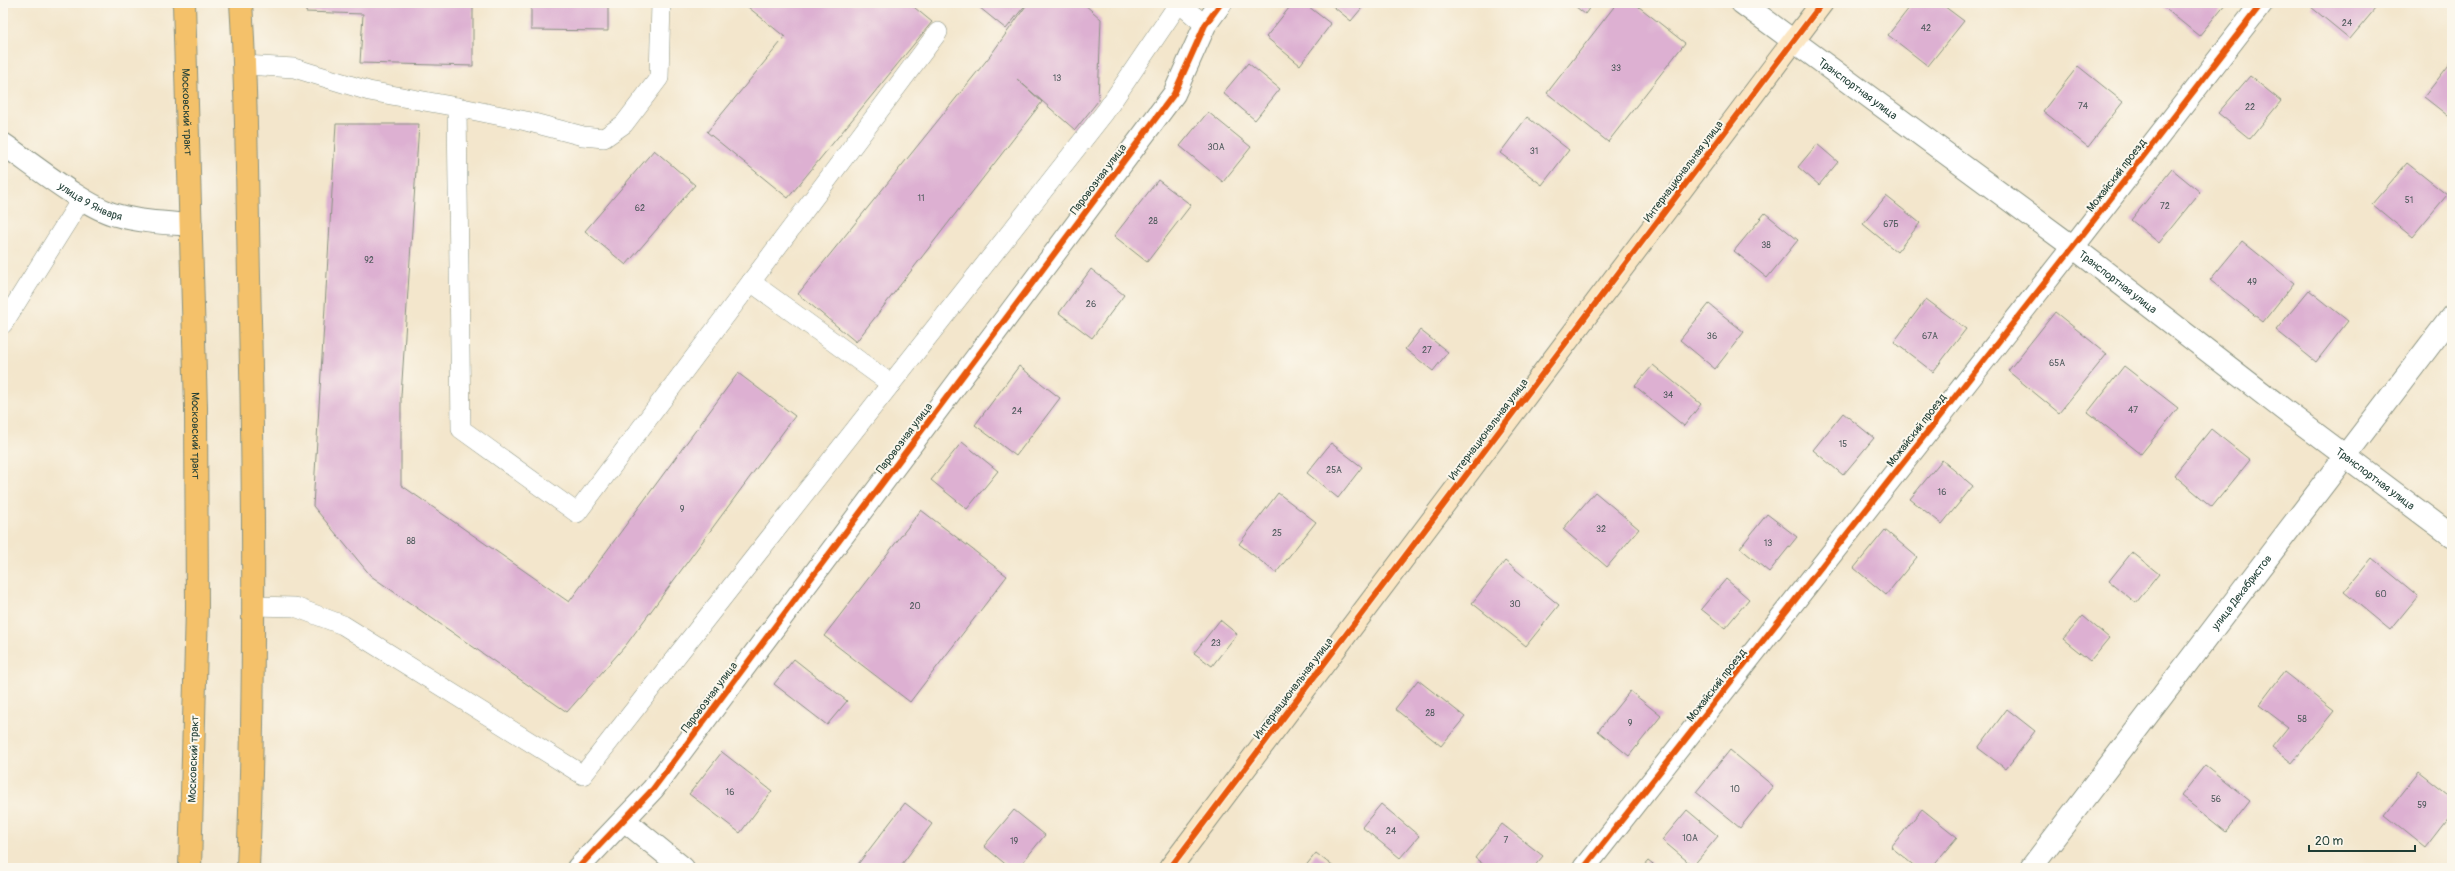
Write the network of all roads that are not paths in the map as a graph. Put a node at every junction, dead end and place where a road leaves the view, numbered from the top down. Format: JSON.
{"nodes":[{"id":1,"x":184,"y":3,"type":"edge"},
{"id":2,"x":241,"y":3,"type":"edge"},
{"id":3,"x":660,"y":3,"type":"edge"},
{"id":4,"x":1179,"y":3,"type":"edge"},
{"id":5,"x":1222,"y":3,"type":"edge"},
{"id":6,"x":1742,"y":3,"type":"edge"},
{"id":7,"x":1822,"y":3,"type":"edge"},
{"id":8,"x":2262,"y":3,"type":"edge"},
{"id":9,"x":1205,"y":25,"type":"junction"},
{"id":10,"x":938,"y":32,"type":"dead end"},
{"id":11,"x":1794,"y":40,"type":"junction"},
{"id":12,"x":245,"y":65,"type":"junction"},
{"id":13,"x":457,"y":107,"type":"junction"},
{"id":14,"x":3,"y":144,"type":"edge"},
{"id":15,"x":82,"y":198,"type":"junction"},
{"id":16,"x":191,"y":225,"type":"junction"},
{"id":17,"x":2074,"y":247,"type":"junction"},
{"id":18,"x":751,"y":282,"type":"junction"},
{"id":19,"x":2452,"y":316,"type":"edge"},
{"id":20,"x":3,"y":324,"type":"edge"},
{"id":21,"x":891,"y":384,"type":"junction"},
{"id":22,"x":2346,"y":457,"type":"junction"},
{"id":23,"x":2452,"y":536,"type":"edge"},
{"id":24,"x":254,"y":606,"type":"junction"},
{"id":25,"x":624,"y":820,"type":"junction"},
{"id":26,"x":190,"y":868,"type":"edge"},
{"id":27,"x":248,"y":868,"type":"edge"},
{"id":28,"x":578,"y":868,"type":"edge"},
{"id":29,"x":683,"y":868,"type":"edge"},
{"id":30,"x":1170,"y":868,"type":"edge"},
{"id":31,"x":1584,"y":868,"type":"edge"},
{"id":32,"x":2031,"y":868,"type":"edge"}],
"edges":[{"from":1,"to":16,"type":"main road","name":"Московский тракт"},
{"from":2,"to":12,"type":"main road"},
{"from":3,"to":13,"type":"lane"},
{"from":4,"to":9,"type":"lane"},
{"from":4,"to":21,"type":"lane"},
{"from":5,"to":9,"type":"street","name":"Паровозная улица"},
{"from":6,"to":11,"type":"street","name":"Транспортная улица"},
{"from":7,"to":11,"type":"street","name":"Интернациональная улица"},
{"from":8,"to":17,"type":"street","name":"Можайский проезд"},
{"from":9,"to":25,"type":"street","name":"Паровозная улица"},
{"from":10,"to":18,"type":"lane"},
{"from":11,"to":17,"type":"street","name":"Транспортная улица"},
{"from":11,"to":30,"type":"street","name":"Интернациональная улица"},
{"from":12,"to":13,"type":"lane"},
{"from":12,"to":24,"type":"main road"},
{"from":13,"to":18,"type":"lane"},
{"from":14,"to":15,"type":"street","name":"улица 9 Января"},
{"from":15,"to":16,"type":"street","name":"улица 9 Января"},
{"from":15,"to":20,"type":"lane"},
{"from":16,"to":26,"type":"main road","name":"Московский тракт"},
{"from":17,"to":22,"type":"street","name":"Транспортная улица"},
{"from":17,"to":31,"type":"street","name":"Можайский проезд"},
{"from":18,"to":21,"type":"lane"},
{"from":19,"to":22,"type":"street","name":"улица Декабристов"},
{"from":21,"to":24,"type":"lane"},
{"from":22,"to":23,"type":"street","name":"Транспортная улица"},
{"from":22,"to":32,"type":"street","name":"улица Декабристов"},
{"from":24,"to":27,"type":"main road"},
{"from":25,"to":28,"type":"street","name":"Паровозная улица"},
{"from":25,"to":29,"type":"street"}]}
